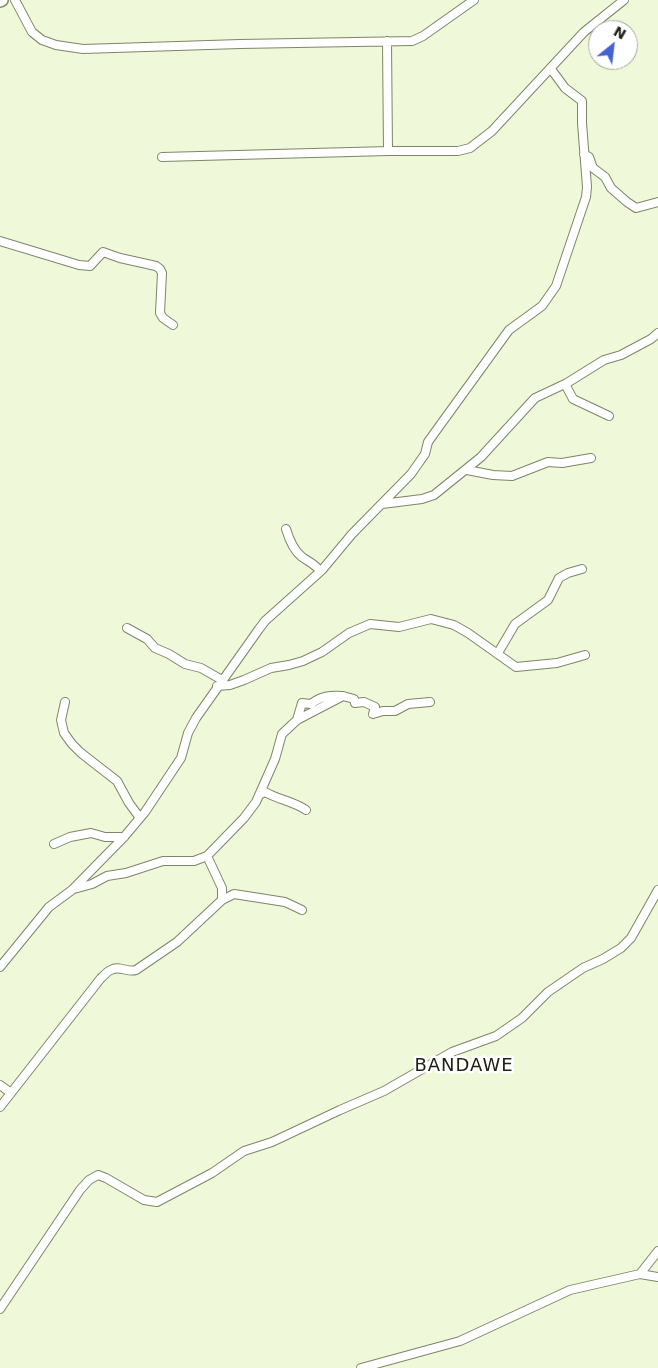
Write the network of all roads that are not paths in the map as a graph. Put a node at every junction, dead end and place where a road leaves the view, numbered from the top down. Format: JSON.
{"nodes":[{"id":1,"x":15,"y":0,"type":"edge"},
{"id":2,"x":474,"y":0,"type":"edge"},
{"id":3,"x":624,"y":0,"type":"edge"},
{"id":4,"x":387,"y":41,"type":"junction"},
{"id":5,"x":551,"y":69,"type":"junction"},
{"id":6,"x":388,"y":151,"type":"junction"},
{"id":7,"x":584,"y":154,"type":"junction"},
{"id":8,"x":162,"y":156,"type":"dead end"},
{"id":9,"x":658,"y":202,"type":"edge"},
{"id":10,"x":0,"y":241,"type":"edge"},
{"id":11,"x":173,"y":325,"type":"dead end"},
{"id":12,"x":658,"y":333,"type":"edge"},
{"id":13,"x":565,"y":384,"type":"junction"},
{"id":14,"x":609,"y":416,"type":"dead end"},
{"id":15,"x":591,"y":458,"type":"dead end"},
{"id":16,"x":467,"y":470,"type":"junction"},
{"id":17,"x":382,"y":504,"type":"junction"},
{"id":18,"x":286,"y":529,"type":"dead end"},
{"id":19,"x":582,"y":570,"type":"dead end"},
{"id":20,"x":320,"y":571,"type":"junction"},
{"id":21,"x":127,"y":628,"type":"dead end"},
{"id":22,"x":498,"y":653,"type":"junction"},
{"id":23,"x":585,"y":655,"type":"dead end"},
{"id":24,"x":219,"y":683,"type":"junction"},
{"id":25,"x":343,"y":696,"type":"junction"},
{"id":26,"x":65,"y":702,"type":"dead end"},
{"id":27,"x":430,"y":702,"type":"dead end"},
{"id":28,"x":297,"y":720,"type":"junction"},
{"id":29,"x":261,"y":794,"type":"junction"},
{"id":30,"x":306,"y":810,"type":"dead end"},
{"id":31,"x":140,"y":818,"type":"junction"},
{"id":32,"x":124,"y":837,"type":"junction"},
{"id":33,"x":54,"y":844,"type":"dead end"},
{"id":34,"x":208,"y":856,"type":"junction"},
{"id":35,"x":72,"y":890,"type":"junction"},
{"id":36,"x":658,"y":890,"type":"edge"},
{"id":37,"x":222,"y":900,"type":"junction"},
{"id":38,"x":302,"y":910,"type":"dead end"},
{"id":39,"x":0,"y":952,"type":"edge"},
{"id":40,"x":7,"y":957,"type":"junction"},
{"id":41,"x":0,"y":967,"type":"edge"},
{"id":42,"x":0,"y":1084,"type":"edge"},
{"id":43,"x":11,"y":1093,"type":"junction"},
{"id":44,"x":0,"y":1107,"type":"edge"},
{"id":45,"x":658,"y":1251,"type":"edge"},
{"id":46,"x":640,"y":1274,"type":"junction"},
{"id":47,"x":658,"y":1277,"type":"edge"},
{"id":48,"x":0,"y":1309,"type":"edge"},
{"id":49,"x":361,"y":1368,"type":"edge"}],
"edges":[{"from":1,"to":4,"type":"street"},
{"from":2,"to":4,"type":"street"},
{"from":3,"to":5,"type":"street"},
{"from":4,"to":6,"type":"street"},
{"from":5,"to":6,"type":"street"},
{"from":5,"to":7,"type":"street"},
{"from":6,"to":8,"type":"street"},
{"from":7,"to":9,"type":"street"},
{"from":7,"to":17,"type":"street"},
{"from":10,"to":11,"type":"street"},
{"from":12,"to":13,"type":"street"},
{"from":13,"to":14,"type":"street"},
{"from":13,"to":16,"type":"street"},
{"from":15,"to":16,"type":"street"},
{"from":16,"to":17,"type":"street"},
{"from":17,"to":20,"type":"street"},
{"from":18,"to":20,"type":"street"},
{"from":19,"to":22,"type":"street"},
{"from":20,"to":24,"type":"street"},
{"from":21,"to":24,"type":"street"},
{"from":22,"to":23,"type":"street"},
{"from":22,"to":24,"type":"street"},
{"from":24,"to":31,"type":"street"},
{"from":25,"to":27,"type":"street"},
{"from":25,"to":28,"type":"street"},
{"from":25,"to":28,"type":"street"},
{"from":26,"to":31,"type":"street"},
{"from":28,"to":29,"type":"street"},
{"from":29,"to":30,"type":"street"},
{"from":29,"to":34,"type":"street"},
{"from":31,"to":32,"type":"street"},
{"from":32,"to":33,"type":"street"},
{"from":32,"to":35,"type":"street"},
{"from":34,"to":35,"type":"street"},
{"from":34,"to":37,"type":"street"},
{"from":35,"to":40,"type":"street"},
{"from":36,"to":48,"type":"street"},
{"from":37,"to":38,"type":"street"},
{"from":37,"to":43,"type":"street"},
{"from":39,"to":40,"type":"street"},
{"from":40,"to":41,"type":"street"},
{"from":42,"to":43,"type":"street"},
{"from":43,"to":44,"type":"street"},
{"from":45,"to":46,"type":"street"},
{"from":46,"to":47,"type":"street"},
{"from":46,"to":49,"type":"street"}]}
